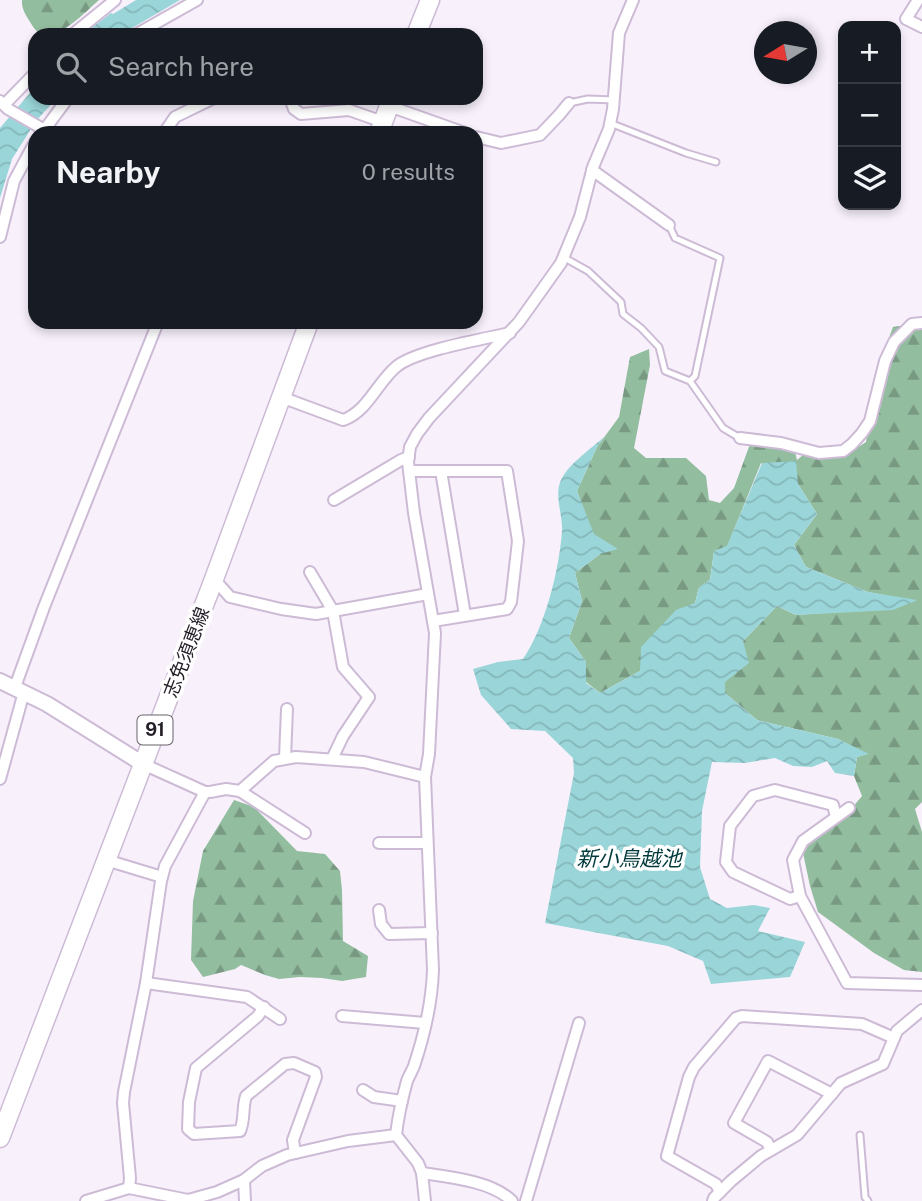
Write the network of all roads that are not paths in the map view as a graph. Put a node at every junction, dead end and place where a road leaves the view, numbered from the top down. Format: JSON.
{"nodes":[{"id":1,"x":115,"y":0,"type":"edge"},
{"id":2,"x":197,"y":0,"type":"edge"},
{"id":3,"x":430,"y":0,"type":"edge"},
{"id":4,"x":633,"y":0,"type":"edge"},
{"id":5,"x":918,"y":0,"type":"edge"},
{"id":6,"x":922,"y":27,"type":"edge"},
{"id":7,"x":81,"y":28,"type":"edge"},
{"id":8,"x":147,"y":28,"type":"edge"},
{"id":9,"x":419,"y":28,"type":"edge"},
{"id":10,"x":28,"y":80,"type":"edge"},
{"id":11,"x":614,"y":100,"type":"junction"},
{"id":12,"x":569,"y":103,"type":"joint"},
{"id":13,"x":4,"y":105,"type":"edge"},
{"id":14,"x":63,"y":105,"type":"edge"},
{"id":15,"x":200,"y":105,"type":"edge"},
{"id":16,"x":293,"y":105,"type":"edge"},
{"id":17,"x":385,"y":115,"type":"edge"},
{"id":18,"x":610,"y":123,"type":"junction"},
{"id":19,"x":36,"y":126,"type":"edge"},
{"id":20,"x":49,"y":126,"type":"edge"},
{"id":21,"x":169,"y":126,"type":"edge"},
{"id":22,"x":434,"y":126,"type":"edge"},
{"id":23,"x":483,"y":139,"type":"edge"},
{"id":24,"x":28,"y":155,"type":"edge"},
{"id":25,"x":716,"y":162,"type":"dead end"},
{"id":26,"x":592,"y":170,"type":"junction"},
{"id":27,"x":669,"y":225,"type":"joint"},
{"id":28,"x":0,"y":237,"type":"edge"},
{"id":29,"x":564,"y":257,"type":"junction"},
{"id":30,"x":922,"y":323,"type":"edge"},
{"id":31,"x":155,"y":329,"type":"edge"},
{"id":32,"x":306,"y":329,"type":"edge"},
{"id":33,"x":510,"y":333,"type":"junction"},
{"id":34,"x":690,"y":381,"type":"junction"},
{"id":35,"x":281,"y":397,"type":"junction"},
{"id":36,"x":740,"y":438,"type":"joint"},
{"id":37,"x":409,"y":457,"type":"junction"},
{"id":38,"x":409,"y":471,"type":"junction"},
{"id":39,"x":441,"y":471,"type":"junction"},
{"id":40,"x":334,"y":500,"type":"dead end"},
{"id":41,"x":310,"y":572,"type":"dead end"},
{"id":42,"x":214,"y":579,"type":"junction"},
{"id":43,"x":428,"y":594,"type":"junction"},
{"id":44,"x":333,"y":611,"type":"junction"},
{"id":45,"x":465,"y":615,"type":"junction"},
{"id":46,"x":433,"y":621,"type":"junction"},
{"id":47,"x":0,"y":681,"type":"edge"},
{"id":48,"x":19,"y":689,"type":"junction"},
{"id":49,"x":287,"y":709,"type":"dead end"},
{"id":50,"x":285,"y":758,"type":"junction"},
{"id":51,"x":332,"y":758,"type":"junction"},
{"id":52,"x":142,"y":764,"type":"junction"},
{"id":53,"x":425,"y":777,"type":"junction"},
{"id":54,"x":0,"y":779,"type":"edge"},
{"id":55,"x":240,"y":791,"type":"junction"},
{"id":56,"x":205,"y":792,"type":"junction"},
{"id":57,"x":849,"y":808,"type":"dead end"},
{"id":58,"x":836,"y":817,"type":"junction"},
{"id":59,"x":305,"y":833,"type":"dead end"},
{"id":60,"x":379,"y":843,"type":"dead end"},
{"id":61,"x":427,"y":843,"type":"junction"},
{"id":62,"x":106,"y":860,"type":"junction"},
{"id":63,"x":162,"y":877,"type":"junction"},
{"id":64,"x":800,"y":896,"type":"junction"},
{"id":65,"x":379,"y":909,"type":"dead end"},
{"id":66,"x":432,"y":933,"type":"junction"},
{"id":67,"x":146,"y":983,"type":"junction"},
{"id":68,"x":922,"y":985,"type":"edge"},
{"id":69,"x":264,"y":1007,"type":"junction"},
{"id":70,"x":922,"y":1010,"type":"edge"},
{"id":71,"x":342,"y":1016,"type":"dead end"},
{"id":72,"x":280,"y":1019,"type":"dead end"},
{"id":73,"x":425,"y":1023,"type":"junction"},
{"id":74,"x":579,"y":1023,"type":"dead end"},
{"id":75,"x":894,"y":1038,"type":"junction"},
{"id":76,"x":363,"y":1090,"type":"dead end"},
{"id":77,"x":832,"y":1094,"type":"junction"},
{"id":78,"x":402,"y":1101,"type":"junction"},
{"id":79,"x":396,"y":1135,"type":"junction"},
{"id":80,"x":860,"y":1135,"type":"dead end"},
{"id":81,"x":0,"y":1138,"type":"edge"},
{"id":82,"x":771,"y":1150,"type":"junction"},
{"id":83,"x":295,"y":1153,"type":"junction"},
{"id":84,"x":422,"y":1172,"type":"junction"},
{"id":85,"x":244,"y":1180,"type":"junction"},
{"id":86,"x":129,"y":1188,"type":"junction"},
{"id":87,"x":717,"y":1196,"type":"edge"},
{"id":88,"x":86,"y":1201,"type":"edge"},
{"id":89,"x":245,"y":1201,"type":"edge"},
{"id":90,"x":425,"y":1201,"type":"edge"},
{"id":91,"x":512,"y":1201,"type":"edge"},
{"id":92,"x":526,"y":1201,"type":"edge"},
{"id":93,"x":869,"y":1201,"type":"edge"}],
"edges":[{"from":1,"to":7,"type":"street"},
{"from":2,"to":8,"type":"street"},
{"from":3,"to":9,"type":"main road"},
{"from":4,"to":11,"type":"street"},
{"from":5,"to":6,"type":"street"},
{"from":10,"to":13,"type":"street"},
{"from":11,"to":12,"type":"lane"},
{"from":11,"to":18,"type":"street"},
{"from":12,"to":23,"type":"street"},
{"from":13,"to":19,"type":"street"},
{"from":14,"to":20,"type":"street"},
{"from":15,"to":21,"type":"street"},
{"from":16,"to":17,"type":"street"},
{"from":17,"to":22,"type":"street"},
{"from":18,"to":25,"type":"lane"},
{"from":18,"to":26,"type":"street"},
{"from":24,"to":28,"type":"street"},
{"from":26,"to":27,"type":"street"},
{"from":26,"to":29,"type":"street"},
{"from":27,"to":34,"type":"lane"},
{"from":29,"to":33,"type":"street"},
{"from":29,"to":34,"type":"lane"},
{"from":30,"to":36,"type":"street"},
{"from":31,"to":48,"type":"street"},
{"from":32,"to":35,"type":"main road","name":"志免須恵線","number":"91"},
{"from":33,"to":35,"type":"street"},
{"from":33,"to":37,"type":"street"},
{"from":34,"to":36,"type":"lane"},
{"from":35,"to":42,"type":"main road","name":"志免須恵線","number":"91"},
{"from":37,"to":38,"type":"street"},
{"from":37,"to":40,"type":"street"},
{"from":38,"to":39,"type":"street"},
{"from":38,"to":43,"type":"street"},
{"from":39,"to":45,"type":"street"},
{"from":39,"to":45,"type":"street"},
{"from":41,"to":44,"type":"street"},
{"from":42,"to":44,"type":"street"},
{"from":42,"to":52,"type":"main road","name":"志免須恵線","number":"91"},
{"from":43,"to":44,"type":"street"},
{"from":43,"to":46,"type":"street"},
{"from":44,"to":51,"type":"street"},
{"from":45,"to":46,"type":"street"},
{"from":46,"to":53,"type":"street"},
{"from":47,"to":48,"type":"street"},
{"from":48,"to":52,"type":"street"},
{"from":48,"to":54,"type":"street"},
{"from":49,"to":50,"type":"street"},
{"from":50,"to":51,"type":"street"},
{"from":50,"to":55,"type":"street"},
{"from":51,"to":53,"type":"street"},
{"from":52,"to":56,"type":"street"},
{"from":52,"to":62,"type":"main road","name":"志免須恵線","number":"91"},
{"from":53,"to":61,"type":"street"},
{"from":55,"to":56,"type":"street"},
{"from":55,"to":59,"type":"street"},
{"from":56,"to":63,"type":"street"},
{"from":57,"to":58,"type":"street"},
{"from":58,"to":64,"type":"street"},
{"from":58,"to":64,"type":"street"},
{"from":60,"to":61,"type":"street"},
{"from":61,"to":66,"type":"street"},
{"from":62,"to":63,"type":"street"},
{"from":62,"to":81,"type":"main road","name":"志免須恵線","number":"91"},
{"from":63,"to":67,"type":"street"},
{"from":64,"to":68,"type":"street"},
{"from":65,"to":66,"type":"street"},
{"from":66,"to":73,"type":"street"},
{"from":67,"to":69,"type":"street"},
{"from":67,"to":86,"type":"street"},
{"from":69,"to":72,"type":"street"},
{"from":69,"to":83,"type":"street"},
{"from":70,"to":75,"type":"street"},
{"from":71,"to":73,"type":"street"},
{"from":73,"to":78,"type":"street"},
{"from":74,"to":92,"type":"street"},
{"from":75,"to":77,"type":"street"},
{"from":75,"to":87,"type":"street"},
{"from":76,"to":78,"type":"street"},
{"from":77,"to":82,"type":"street"},
{"from":77,"to":82,"type":"street"},
{"from":78,"to":79,"type":"street"},
{"from":79,"to":83,"type":"street"},
{"from":79,"to":84,"type":"street"},
{"from":80,"to":93,"type":"lane"},
{"from":82,"to":87,"type":"street"},
{"from":83,"to":85,"type":"street"},
{"from":84,"to":90,"type":"street"},
{"from":84,"to":91,"type":"street"},
{"from":85,"to":86,"type":"street"},
{"from":85,"to":89,"type":"street"},
{"from":86,"to":88,"type":"street"}]}
